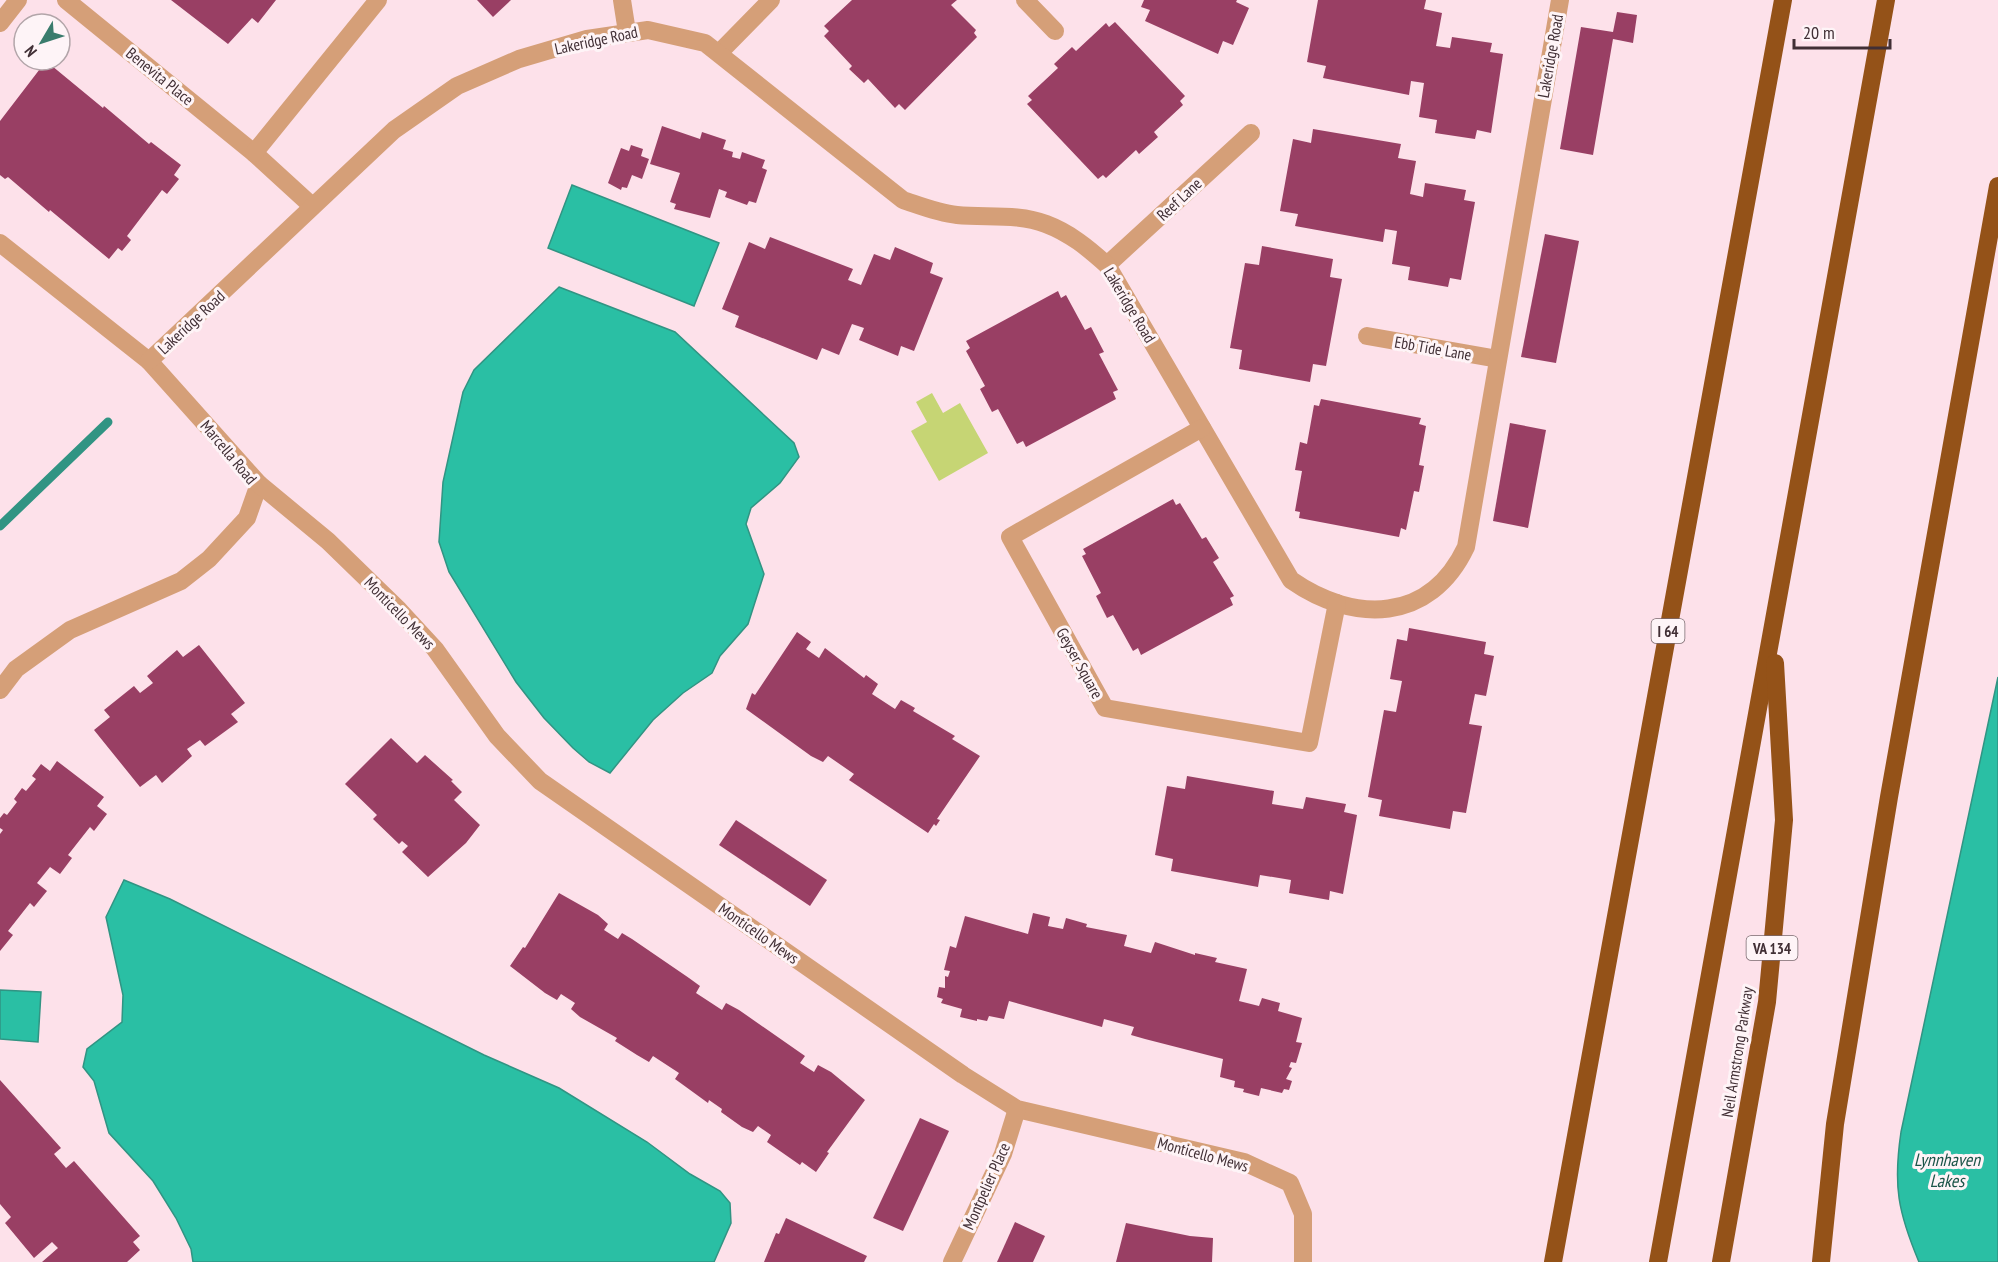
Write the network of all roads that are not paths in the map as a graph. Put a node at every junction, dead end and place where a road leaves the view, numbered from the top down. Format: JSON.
{"nodes":[{"id":1,"x":18,"y":0,"type":"edge"},
{"id":2,"x":66,"y":0,"type":"edge"},
{"id":3,"x":378,"y":0,"type":"edge"},
{"id":4,"x":622,"y":0,"type":"edge"},
{"id":5,"x":771,"y":0,"type":"edge"},
{"id":6,"x":1025,"y":0,"type":"edge"},
{"id":7,"x":1560,"y":0,"type":"edge"},
{"id":8,"x":1783,"y":0,"type":"edge"},
{"id":9,"x":1886,"y":0,"type":"edge"},
{"id":10,"x":0,"y":22,"type":"edge"},
{"id":11,"x":1055,"y":31,"type":"dead end"},
{"id":12,"x":627,"y":32,"type":"junction"},
{"id":13,"x":719,"y":53,"type":"junction"},
{"id":14,"x":1251,"y":134,"type":"dead end"},
{"id":15,"x":254,"y":153,"type":"junction"},
{"id":16,"x":1998,"y":186,"type":"edge"},
{"id":17,"x":312,"y":207,"type":"junction"},
{"id":18,"x":0,"y":243,"type":"edge"},
{"id":19,"x":1107,"y":266,"type":"junction"},
{"id":20,"x":1367,"y":336,"type":"dead end"},
{"id":21,"x":1498,"y":359,"type":"junction"},
{"id":22,"x":149,"y":361,"type":"junction"},
{"id":23,"x":1202,"y":428,"type":"junction"},
{"id":24,"x":259,"y":484,"type":"junction"},
{"id":25,"x":1337,"y":603,"type":"junction"},
{"id":26,"x":1774,"y":631,"type":"junction"},
{"id":27,"x":0,"y":690,"type":"edge"},
{"id":28,"x":1017,"y":1109,"type":"junction"},
{"id":29,"x":952,"y":1262,"type":"edge"},
{"id":30,"x":1303,"y":1262,"type":"edge"},
{"id":31,"x":1552,"y":1262,"type":"edge"},
{"id":32,"x":1658,"y":1262,"type":"edge"},
{"id":33,"x":1720,"y":1262,"type":"edge"},
{"id":34,"x":1821,"y":1262,"type":"edge"}],
"edges":[{"from":1,"to":10,"type":"street"},
{"from":2,"to":15,"type":"street","name":"Benevita Place"},
{"from":3,"to":15,"type":"street"},
{"from":4,"to":12,"type":"street"},
{"from":5,"to":13,"type":"street"},
{"from":6,"to":11,"type":"street"},
{"from":7,"to":21,"type":"street","name":"Lakeridge Road"},
{"from":8,"to":31,"type":"highway","number":"I 64"},
{"from":9,"to":26,"type":"highway"},
{"from":12,"to":13,"type":"street","name":"Lakeridge Road"},
{"from":12,"to":17,"type":"street","name":"Lakeridge Road"},
{"from":13,"to":19,"type":"street","name":"Lakeridge Road"},
{"from":14,"to":19,"type":"street","name":"Reef Lane"},
{"from":15,"to":17,"type":"street","name":"Benevita Place"},
{"from":16,"to":34,"type":"highway"},
{"from":17,"to":22,"type":"street","name":"Lakeridge Road"},
{"from":18,"to":22,"type":"street","name":"Marcella Road"},
{"from":19,"to":23,"type":"street","name":"Lakeridge Road"},
{"from":20,"to":21,"type":"street","name":"Ebb Tide Lane"},
{"from":21,"to":25,"type":"street","name":"Lakeridge Road"},
{"from":22,"to":24,"type":"street","name":"Marcella Road"},
{"from":23,"to":25,"type":"street","name":"Lakeridge Road"},
{"from":23,"to":25,"type":"street","name":"Geyser Square"},
{"from":24,"to":27,"type":"street","name":"Marcella Road"},
{"from":24,"to":28,"type":"street","name":"Monticello Mews"},
{"from":26,"to":32,"type":"highway"},
{"from":26,"to":33,"type":"highway","name":"Neil Armstrong Parkway","number":"VA 134"},
{"from":28,"to":29,"type":"street","name":"Montpelier Place"},
{"from":28,"to":30,"type":"street","name":"Monticello Mews"}]}
